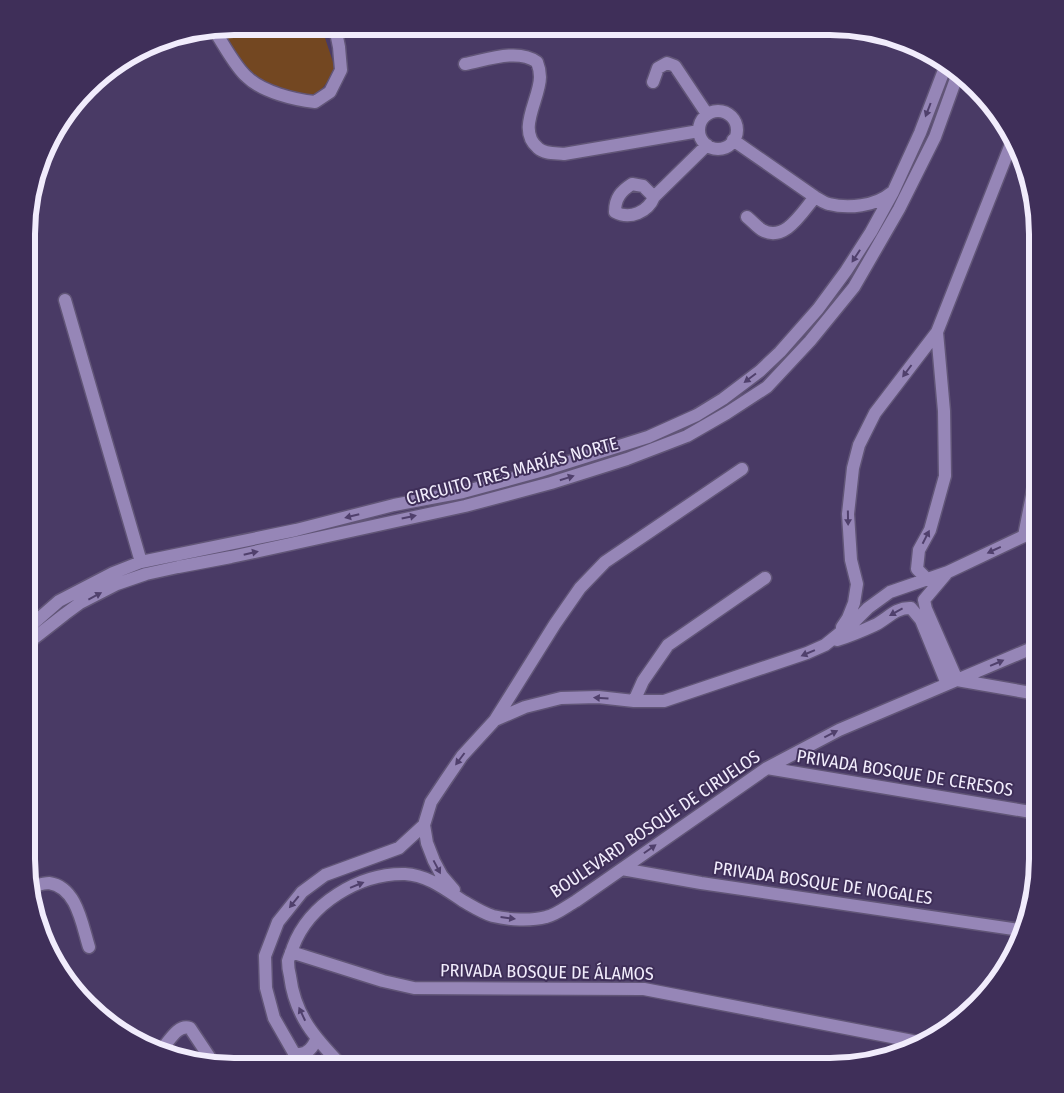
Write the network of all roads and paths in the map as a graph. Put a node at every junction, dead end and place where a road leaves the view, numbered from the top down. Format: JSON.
{"nodes":[{"id":1,"x":218,"y":35,"type":"edge"},
{"id":2,"x":337,"y":35,"type":"edge"},
{"id":3,"x":465,"y":64,"type":"dead end"},
{"id":4,"x":944,"y":71,"type":"edge"},
{"id":5,"x":956,"y":80,"type":"edge"},
{"id":6,"x":653,"y":82,"type":"dead end"},
{"id":7,"x":707,"y":114,"type":"junction"},
{"id":8,"x":699,"y":130,"type":"junction"},
{"id":9,"x":733,"y":140,"type":"junction"},
{"id":10,"x":707,"y":146,"type":"junction"},
{"id":11,"x":1009,"y":149,"type":"edge"},
{"id":12,"x":892,"y":192,"type":"junction"},
{"id":13,"x":654,"y":197,"type":"dead end"},
{"id":14,"x":815,"y":197,"type":"junction"},
{"id":15,"x":747,"y":217,"type":"dead end"},
{"id":16,"x":65,"y":300,"type":"dead end"},
{"id":17,"x":937,"y":332,"type":"junction"},
{"id":18,"x":742,"y":468,"type":"dead end"},
{"id":19,"x":463,"y":492,"type":"junction"},
{"id":20,"x":464,"y":506,"type":"junction"},
{"id":21,"x":1029,"y":511,"type":"edge"},
{"id":22,"x":1029,"y":533,"type":"edge"},
{"id":23,"x":1024,"y":536,"type":"junction"},
{"id":24,"x":141,"y":562,"type":"junction"},
{"id":25,"x":948,"y":572,"type":"junction"},
{"id":26,"x":765,"y":578,"type":"dead end"},
{"id":27,"x":928,"y":580,"type":"junction"},
{"id":28,"x":59,"y":601,"type":"junction"},
{"id":29,"x":65,"y":614,"type":"junction"},
{"id":30,"x":35,"y":622,"type":"edge"},
{"id":31,"x":837,"y":636,"type":"junction"},
{"id":32,"x":35,"y":637,"type":"edge"},
{"id":33,"x":825,"y":645,"type":"junction"},
{"id":34,"x":1029,"y":649,"type":"edge"},
{"id":35,"x":952,"y":682,"type":"junction"},
{"id":36,"x":1029,"y":693,"type":"edge"},
{"id":37,"x":634,"y":701,"type":"junction"},
{"id":38,"x":496,"y":720,"type":"junction"},
{"id":39,"x":767,"y":768,"type":"junction"},
{"id":40,"x":1029,"y":812,"type":"edge"},
{"id":41,"x":424,"y":825,"type":"junction"},
{"id":42,"x":622,"y":869,"type":"junction"},
{"id":43,"x":37,"y":885,"type":"edge"},
{"id":44,"x":463,"y":901,"type":"junction"},
{"id":45,"x":1016,"y":929,"type":"edge"},
{"id":46,"x":89,"y":947,"type":"dead end"},
{"id":47,"x":291,"y":952,"type":"junction"},
{"id":48,"x":316,"y":1040,"type":"junction"},
{"id":49,"x":911,"y":1041,"type":"edge"},
{"id":50,"x":165,"y":1045,"type":"edge"},
{"id":51,"x":294,"y":1053,"type":"junction"},
{"id":52,"x":209,"y":1056,"type":"edge"},
{"id":53,"x":299,"y":1058,"type":"edge"},
{"id":54,"x":331,"y":1058,"type":"edge"}],
"edges":[{"from":1,"to":2,"type":"street"},
{"from":3,"to":8,"type":"street"},
{"from":4,"to":12,"type":"street","name":"CIRCUITO TRES MARÍAS NORTE","one_way":true},
{"from":20,"to":5,"type":"street","name":"CIRCUITO TRES MARÍAS NORTE","one_way":true},
{"from":6,"to":7,"type":"street"},
{"from":7,"to":8,"type":"street"},
{"from":7,"to":9,"type":"street"},
{"from":8,"to":10,"type":"street"},
{"from":9,"to":10,"type":"street"},
{"from":9,"to":14,"type":"street"},
{"from":10,"to":13,"type":"street"},
{"from":11,"to":17,"type":"street"},
{"from":12,"to":14,"type":"street"},
{"from":12,"to":19,"type":"street","name":"CIRCUITO TRES MARÍAS NORTE","one_way":true},
{"from":14,"to":15,"type":"street"},
{"from":16,"to":24,"type":"street"},
{"from":27,"to":17,"type":"street","one_way":true},
{"from":17,"to":31,"type":"street","one_way":true},
{"from":18,"to":38,"type":"street"},
{"from":19,"to":20,"type":"street"},
{"from":19,"to":24,"type":"street","name":"CIRCUITO TRES MARÍAS NORTE","one_way":true},
{"from":29,"to":20,"type":"street","name":"CIRCUITO TRES MARÍAS NORTE","one_way":true},
{"from":21,"to":23,"type":"street"},
{"from":22,"to":23,"type":"street"},
{"from":23,"to":25,"type":"street","one_way":true},
{"from":24,"to":28,"type":"street","name":"CIRCUITO TRES MARÍAS NORTE"},
{"from":25,"to":27,"type":"street"},
{"from":25,"to":35,"type":"street"},
{"from":26,"to":37,"type":"street"},
{"from":27,"to":31,"type":"street"},
{"from":28,"to":29,"type":"street"},
{"from":28,"to":30,"type":"street","name":"CIRCUITO TRES MARÍAS NORTE"},
{"from":29,"to":32,"type":"street","name":"CIRCUITO TRES MARÍAS NORTE"},
{"from":31,"to":33,"type":"street"},
{"from":35,"to":33,"type":"street","one_way":true},
{"from":33,"to":37,"type":"street","one_way":true},
{"from":35,"to":34,"type":"street","name":"BOULEVARD BOSQUE DE CIRUELOS","one_way":true},
{"from":35,"to":36,"type":"street"},
{"from":39,"to":35,"type":"street","name":"BOULEVARD BOSQUE DE CIRUELOS","one_way":true},
{"from":37,"to":38,"type":"street","one_way":true},
{"from":38,"to":41,"type":"street","one_way":true},
{"from":39,"to":40,"type":"street","name":"PRIVADA BOSQUE DE CERESOS"},
{"from":42,"to":39,"type":"street","name":"BOULEVARD BOSQUE DE CIRUELOS","one_way":true},
{"from":41,"to":44,"type":"street","one_way":true},
{"from":41,"to":51,"type":"street","one_way":true},
{"from":44,"to":42,"type":"street","name":"BOULEVARD BOSQUE DE CIRUELOS","one_way":true},
{"from":42,"to":45,"type":"street","name":"PRIVADA BOSQUE DE NOGALES"},
{"from":43,"to":46,"type":"street"},
{"from":47,"to":44,"type":"street","name":"BOULEVARD BOSQUE DE CIRUELOS","one_way":true},
{"from":48,"to":47,"type":"street","name":"BOULEVARD BOSQUE DE CIRUELOS","one_way":true},
{"from":47,"to":49,"type":"street","name":"PRIVADA BOSQUE DE ÁLAMOS"},
{"from":48,"to":51,"type":"street"},
{"from":48,"to":54,"type":"street","name":"BOULEVARD BOSQUE DE CIRUELOS"},
{"from":50,"to":52,"type":"street"},
{"from":51,"to":53,"type":"street"}]}
